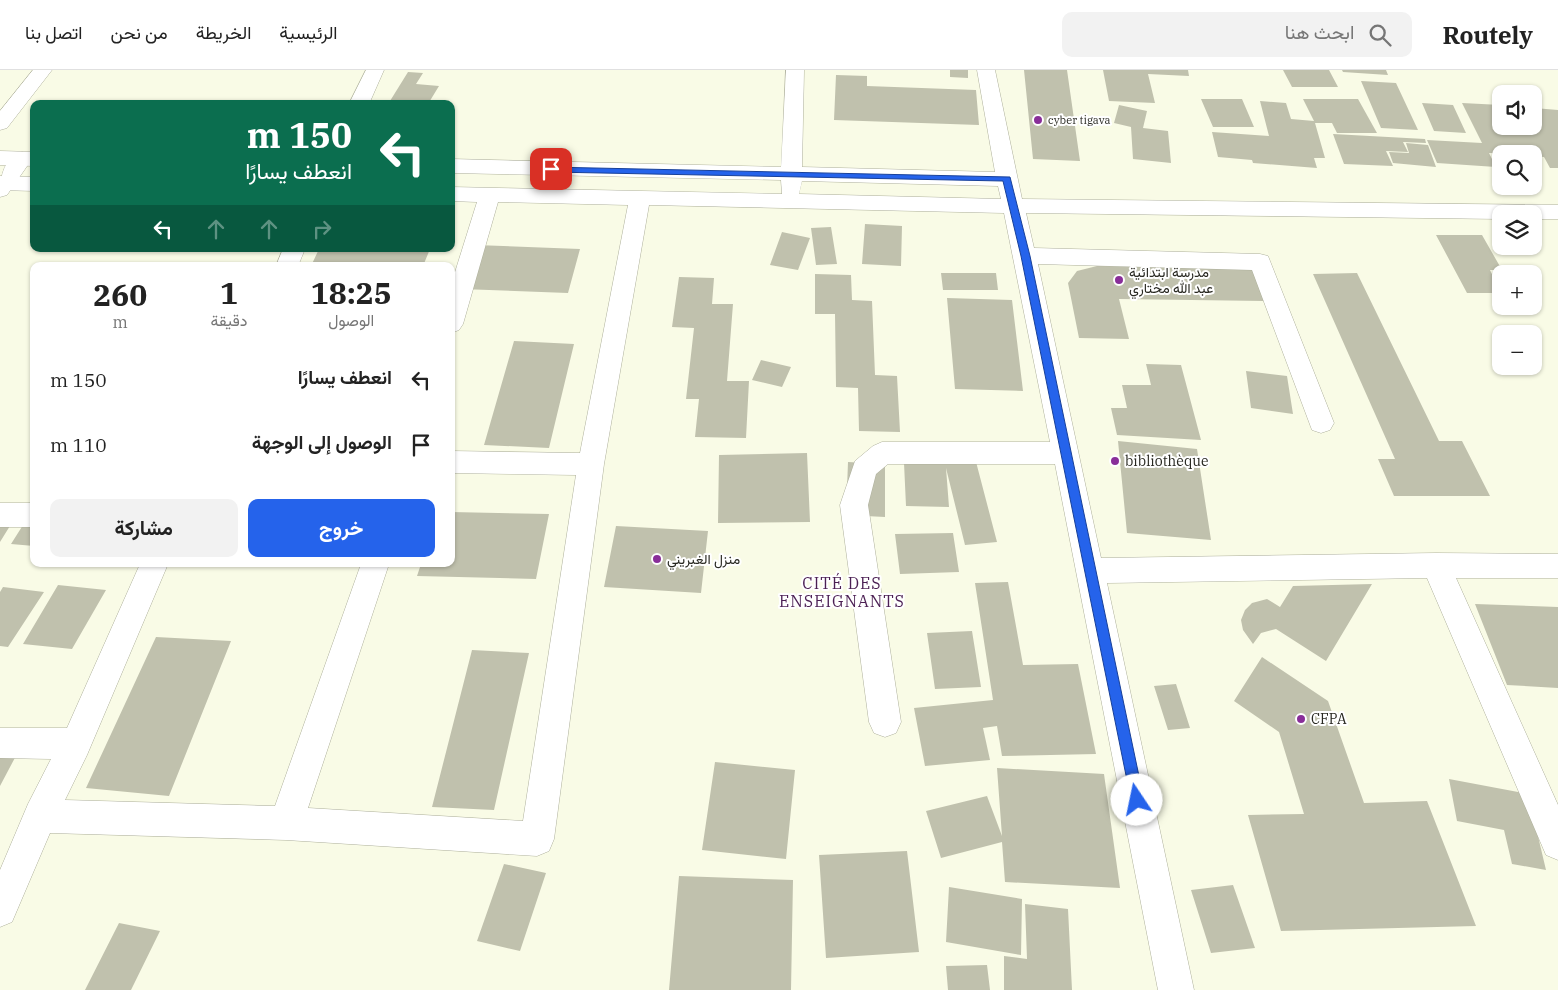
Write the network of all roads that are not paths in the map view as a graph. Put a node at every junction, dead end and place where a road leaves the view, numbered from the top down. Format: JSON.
{"nodes":[{"id":1,"x":43,"y":70,"type":"edge"},
{"id":2,"x":375,"y":70,"type":"edge"},
{"id":3,"x":795,"y":70,"type":"edge"},
{"id":4,"x":986,"y":70,"type":"edge"},
{"id":5,"x":361,"y":100,"type":"edge"},
{"id":6,"x":0,"y":124,"type":"edge"},
{"id":7,"x":0,"y":158,"type":"edge"},
{"id":8,"x":28,"y":159,"type":"edge"},
{"id":9,"x":455,"y":166,"type":"edge"},
{"id":10,"x":790,"y":174,"type":"junction"},
{"id":11,"x":1006,"y":179,"type":"junction"},
{"id":12,"x":30,"y":184,"type":"edge"},
{"id":13,"x":2,"y":186,"type":"edge"},
{"id":14,"x":455,"y":194,"type":"edge"},
{"id":15,"x":489,"y":196,"type":"junction"},
{"id":16,"x":640,"y":197,"type":"junction"},
{"id":17,"x":792,"y":201,"type":"junction"},
{"id":18,"x":1012,"y":206,"type":"junction"},
{"id":19,"x":1558,"y":212,"type":"edge"},
{"id":20,"x":1025,"y":256,"type":"junction"},
{"id":21,"x":455,"y":311,"type":"edge"},
{"id":22,"x":1321,"y":423,"type":"dead end"},
{"id":23,"x":1066,"y":453,"type":"junction"},
{"id":24,"x":455,"y":462,"type":"edge"},
{"id":25,"x":591,"y":464,"type":"junction"},
{"id":26,"x":0,"y":515,"type":"edge"},
{"id":27,"x":30,"y":515,"type":"edge"},
{"id":28,"x":1436,"y":565,"type":"junction"},
{"id":29,"x":1558,"y":566,"type":"edge"},
{"id":30,"x":153,"y":567,"type":"edge"},
{"id":31,"x":374,"y":567,"type":"edge"},
{"id":32,"x":1090,"y":571,"type":"junction"},
{"id":33,"x":885,"y":722,"type":"dead end"},
{"id":34,"x":0,"y":743,"type":"edge"},
{"id":35,"x":76,"y":744,"type":"junction"},
{"id":36,"x":40,"y":816,"type":"junction"},
{"id":37,"x":286,"y":823,"type":"junction"},
{"id":38,"x":1558,"y":843,"type":"edge"},
{"id":39,"x":0,"y":910,"type":"edge"},
{"id":40,"x":1176,"y":990,"type":"edge"}],
"edges":[{"from":1,"to":6,"type":"street"},
{"from":2,"to":5,"type":"street"},
{"from":3,"to":10,"type":"street"},
{"from":4,"to":11,"type":"street"},
{"from":7,"to":8,"type":"street"},
{"from":8,"to":13,"type":"street"},
{"from":9,"to":10,"type":"street"},
{"from":10,"to":11,"type":"street"},
{"from":10,"to":17,"type":"street"},
{"from":11,"to":18,"type":"street"},
{"from":12,"to":13,"type":"street"},
{"from":14,"to":15,"type":"street"},
{"from":15,"to":16,"type":"street"},
{"from":15,"to":21,"type":"street"},
{"from":16,"to":17,"type":"street"},
{"from":16,"to":25,"type":"street"},
{"from":17,"to":18,"type":"street"},
{"from":18,"to":19,"type":"street"},
{"from":18,"to":20,"type":"street"},
{"from":20,"to":22,"type":"street"},
{"from":20,"to":23,"type":"street"},
{"from":23,"to":32,"type":"street"},
{"from":23,"to":33,"type":"street"},
{"from":24,"to":25,"type":"street"},
{"from":25,"to":37,"type":"street"},
{"from":26,"to":27,"type":"street"},
{"from":28,"to":29,"type":"street"},
{"from":28,"to":32,"type":"street"},
{"from":28,"to":38,"type":"street"},
{"from":30,"to":35,"type":"street"},
{"from":31,"to":37,"type":"street"},
{"from":32,"to":40,"type":"street"},
{"from":34,"to":35,"type":"street"},
{"from":35,"to":36,"type":"street"},
{"from":36,"to":37,"type":"street"},
{"from":36,"to":39,"type":"street"}]}
